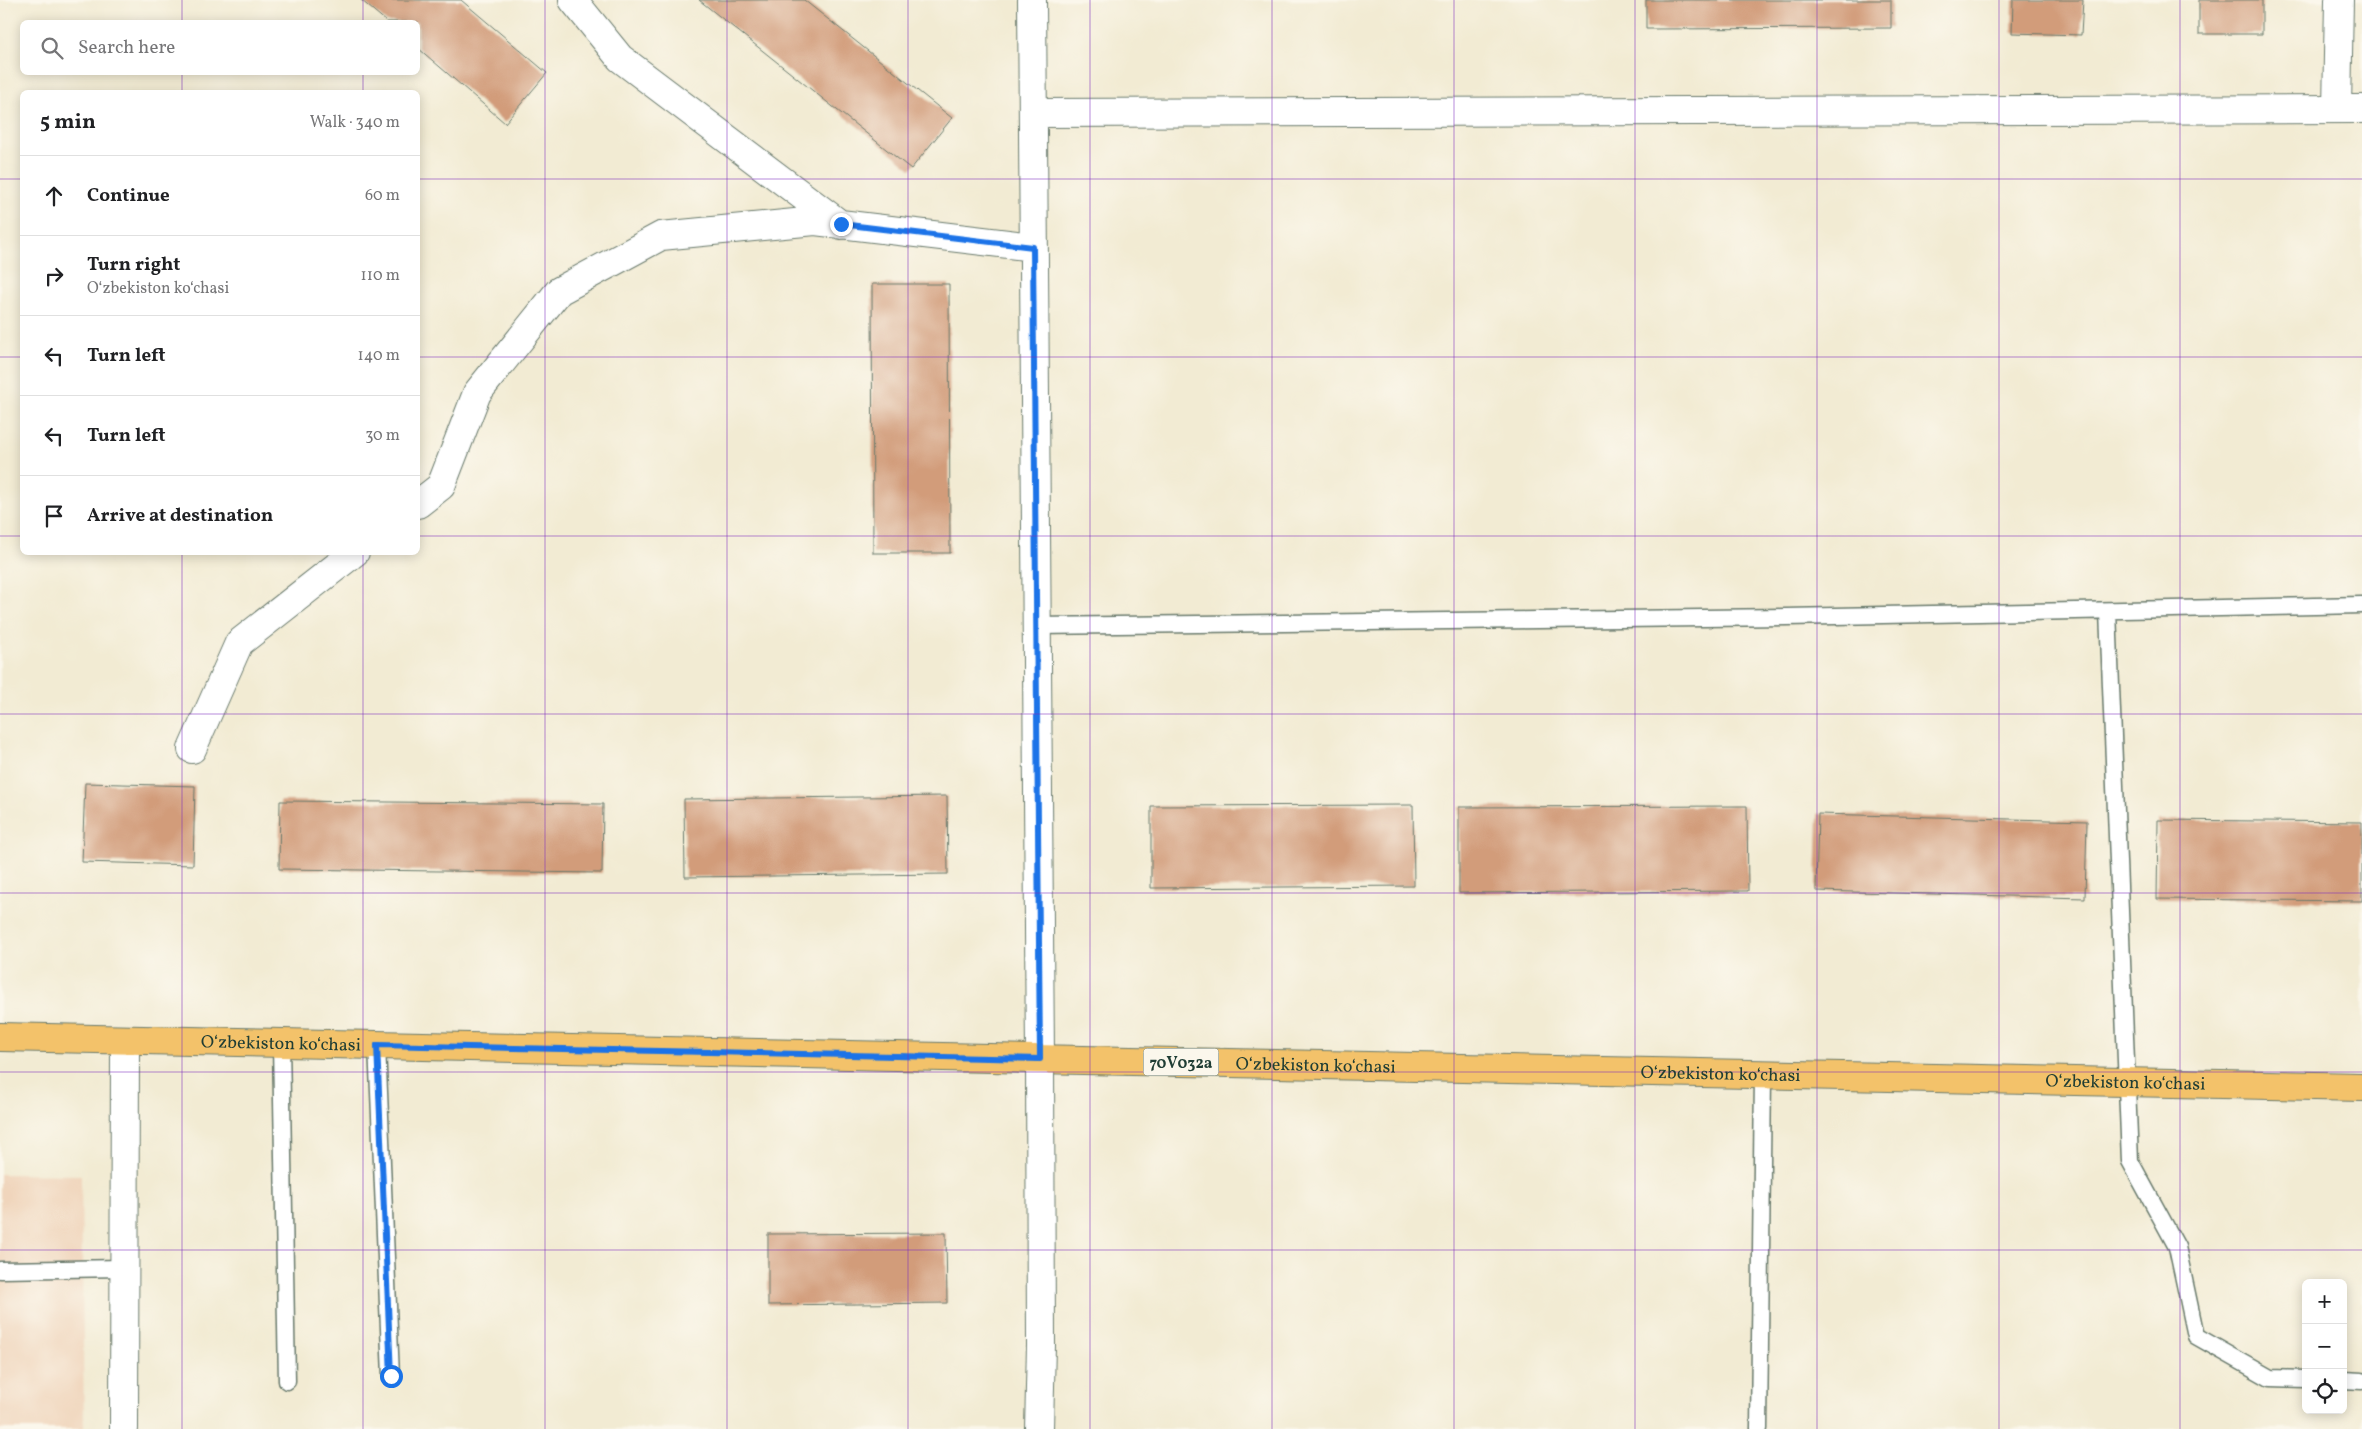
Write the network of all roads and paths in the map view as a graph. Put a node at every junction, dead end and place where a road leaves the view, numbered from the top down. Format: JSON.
{"nodes":[{"id":1,"x":573,"y":0,"type":"edge"},
{"id":2,"x":1032,"y":0,"type":"edge"},
{"id":3,"x":2339,"y":0,"type":"edge"},
{"id":4,"x":2350,"y":109,"type":"edge"},
{"id":5,"x":1032,"y":113,"type":"junction"},
{"id":6,"x":841,"y":224,"type":"junction"},
{"id":7,"x":1033,"y":247,"type":"junction"},
{"id":8,"x":420,"y":502,"type":"edge"},
{"id":9,"x":351,"y":555,"type":"edge"},
{"id":10,"x":2362,"y":605,"type":"edge"},
{"id":11,"x":2108,"y":611,"type":"junction"},
{"id":12,"x":1037,"y":626,"type":"junction"},
{"id":13,"x":192,"y":749,"type":"dead end"},
{"id":14,"x":0,"y":1037,"type":"edge"},
{"id":15,"x":125,"y":1040,"type":"junction"},
{"id":16,"x":282,"y":1043,"type":"junction"},
{"id":17,"x":377,"y":1045,"type":"junction"},
{"id":18,"x":1040,"y":1059,"type":"junction"},
{"id":19,"x":1763,"y":1075,"type":"junction"},
{"id":20,"x":2126,"y":1082,"type":"junction"},
{"id":21,"x":2362,"y":1087,"type":"edge"},
{"id":22,"x":124,"y":1268,"type":"junction"},
{"id":23,"x":0,"y":1270,"type":"edge"},
{"id":24,"x":391,"y":1376,"type":"dead end"},
{"id":25,"x":2302,"y":1379,"type":"edge"},
{"id":26,"x":2347,"y":1380,"type":"edge"},
{"id":27,"x":287,"y":1381,"type":"dead end"},
{"id":28,"x":2362,"y":1381,"type":"edge"},
{"id":29,"x":124,"y":1429,"type":"edge"},
{"id":30,"x":1039,"y":1429,"type":"edge"},
{"id":31,"x":1759,"y":1429,"type":"edge"}],
"edges":[{"from":1,"to":6,"type":"street"},
{"from":2,"to":5,"type":"street"},
{"from":3,"to":4,"type":"street"},
{"from":4,"to":5,"type":"street"},
{"from":5,"to":7,"type":"street"},
{"from":6,"to":7,"type":"street"},
{"from":6,"to":8,"type":"street"},
{"from":7,"to":12,"type":"street"},
{"from":9,"to":13,"type":"street"},
{"from":10,"to":11,"type":"lane"},
{"from":11,"to":12,"type":"lane"},
{"from":11,"to":20,"type":"lane"},
{"from":12,"to":18,"type":"street"},
{"from":14,"to":15,"type":"main road","name":"O‘zbekiston ko‘chasi","number":"70V032a"},
{"from":15,"to":16,"type":"main road","name":"O‘zbekiston ko‘chasi","number":"70V032a"},
{"from":15,"to":22,"type":"street"},
{"from":16,"to":17,"type":"main road","name":"O‘zbekiston ko‘chasi","number":"70V032a"},
{"from":16,"to":27,"type":"lane"},
{"from":17,"to":18,"type":"main road","name":"O‘zbekiston ko‘chasi","number":"70V032a"},
{"from":17,"to":24,"type":"lane"},
{"from":18,"to":19,"type":"main road","name":"O‘zbekiston ko‘chasi","number":"70V032a"},
{"from":18,"to":30,"type":"street"},
{"from":19,"to":20,"type":"main road","name":"O‘zbekiston ko‘chasi","number":"70V032a"},
{"from":19,"to":31,"type":"lane"},
{"from":20,"to":21,"type":"main road","name":"O‘zbekiston ko‘chasi","number":"70V032a"},
{"from":20,"to":25,"type":"lane"},
{"from":22,"to":23,"type":"lane"},
{"from":22,"to":29,"type":"street"},
{"from":26,"to":28,"type":"lane"}]}
